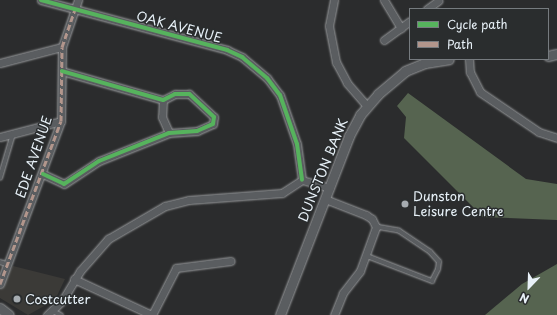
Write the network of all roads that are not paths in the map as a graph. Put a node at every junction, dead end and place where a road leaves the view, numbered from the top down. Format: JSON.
{"nodes":[{"id":1,"x":41,"y":0,"type":"edge"},
{"id":2,"x":78,"y":0,"type":"edge"},
{"id":3,"x":334,"y":0,"type":"edge"},
{"id":4,"x":384,"y":0,"type":"edge"},
{"id":5,"x":438,"y":1,"type":"dead end"},
{"id":6,"x":428,"y":8,"type":"edge"},
{"id":7,"x":75,"y":10,"type":"junction"},
{"id":8,"x":409,"y":22,"type":"edge"},
{"id":9,"x":401,"y":28,"type":"junction"},
{"id":10,"x":384,"y":40,"type":"dead end"},
{"id":11,"x":62,"y":47,"type":"junction"},
{"id":12,"x":443,"y":60,"type":"edge"},
{"id":13,"x":469,"y":60,"type":"edge"},
{"id":14,"x":0,"y":63,"type":"edge"},
{"id":15,"x":62,"y":71,"type":"junction"},
{"id":16,"x":163,"y":100,"type":"junction"},
{"id":17,"x":367,"y":106,"type":"junction"},
{"id":18,"x":61,"y":122,"type":"junction"},
{"id":19,"x":169,"y":133,"type":"junction"},
{"id":20,"x":14,"y":134,"type":"junction"},
{"id":21,"x":0,"y":137,"type":"edge"},
{"id":22,"x":557,"y":138,"type":"edge"},
{"id":23,"x":43,"y":174,"type":"junction"},
{"id":24,"x":0,"y":178,"type":"edge"},
{"id":25,"x":302,"y":180,"type":"junction"},
{"id":26,"x":330,"y":188,"type":"junction"},
{"id":27,"x":325,"y":199,"type":"junction"},
{"id":28,"x":376,"y":227,"type":"junction"},
{"id":29,"x":367,"y":256,"type":"junction"},
{"id":30,"x":231,"y":261,"type":"dead end"},
{"id":31,"x":4,"y":263,"type":"edge"},
{"id":32,"x":74,"y":279,"type":"junction"},
{"id":33,"x":0,"y":284,"type":"edge"},
{"id":34,"x":0,"y":308,"type":"edge"},
{"id":35,"x":50,"y":313,"type":"edge"},
{"id":36,"x":10,"y":315,"type":"edge"},
{"id":37,"x":61,"y":315,"type":"edge"},
{"id":38,"x":152,"y":315,"type":"edge"},
{"id":39,"x":280,"y":315,"type":"edge"},
{"id":40,"x":334,"y":315,"type":"edge"}],
"edges":[{"from":1,"to":7,"type":"street","name":"OAK AVENUE"},
{"from":2,"to":7,"type":"street","name":"EDE AVENUE"},
{"from":3,"to":17,"type":"street"},
{"from":4,"to":9,"type":"street"},
{"from":5,"to":6,"type":"street"},
{"from":7,"to":11,"type":"street","name":"EDE AVENUE"},
{"from":7,"to":25,"type":"street","name":"OAK AVENUE"},
{"from":8,"to":9,"type":"street"},
{"from":9,"to":10,"type":"street"},
{"from":11,"to":14,"type":"street"},
{"from":11,"to":15,"type":"street","name":"EDE AVENUE"},
{"from":12,"to":17,"type":"street","name":"DUNSTON BANK"},
{"from":13,"to":22,"type":"street"},
{"from":15,"to":16,"type":"street"},
{"from":15,"to":18,"type":"street","name":"EDE AVENUE"},
{"from":16,"to":19,"type":"street"},
{"from":16,"to":19,"type":"street"},
{"from":17,"to":26,"type":"street","name":"DUNSTON BANK"},
{"from":18,"to":20,"type":"street"},
{"from":18,"to":23,"type":"street","name":"EDE AVENUE"},
{"from":19,"to":23,"type":"street"},
{"from":20,"to":21,"type":"street"},
{"from":20,"to":24,"type":"lane"},
{"from":23,"to":31,"type":"street","name":"EDE AVENUE"},
{"from":25,"to":26,"type":"street"},
{"from":25,"to":32,"type":"street"},
{"from":26,"to":27,"type":"street","name":"DUNSTON BANK"},
{"from":27,"to":28,"type":"street"},
{"from":27,"to":39,"type":"street","name":"DUNSTON BANK"},
{"from":28,"to":29,"type":"street"},
{"from":28,"to":29,"type":"lane"},
{"from":29,"to":40,"type":"street"},
{"from":30,"to":38,"type":"street"},
{"from":31,"to":33,"type":"street","name":"EDE AVENUE"},
{"from":32,"to":35,"type":"street"},
{"from":32,"to":38,"type":"street"},
{"from":34,"to":36,"type":"street"},
{"from":35,"to":37,"type":"lane"}]}
